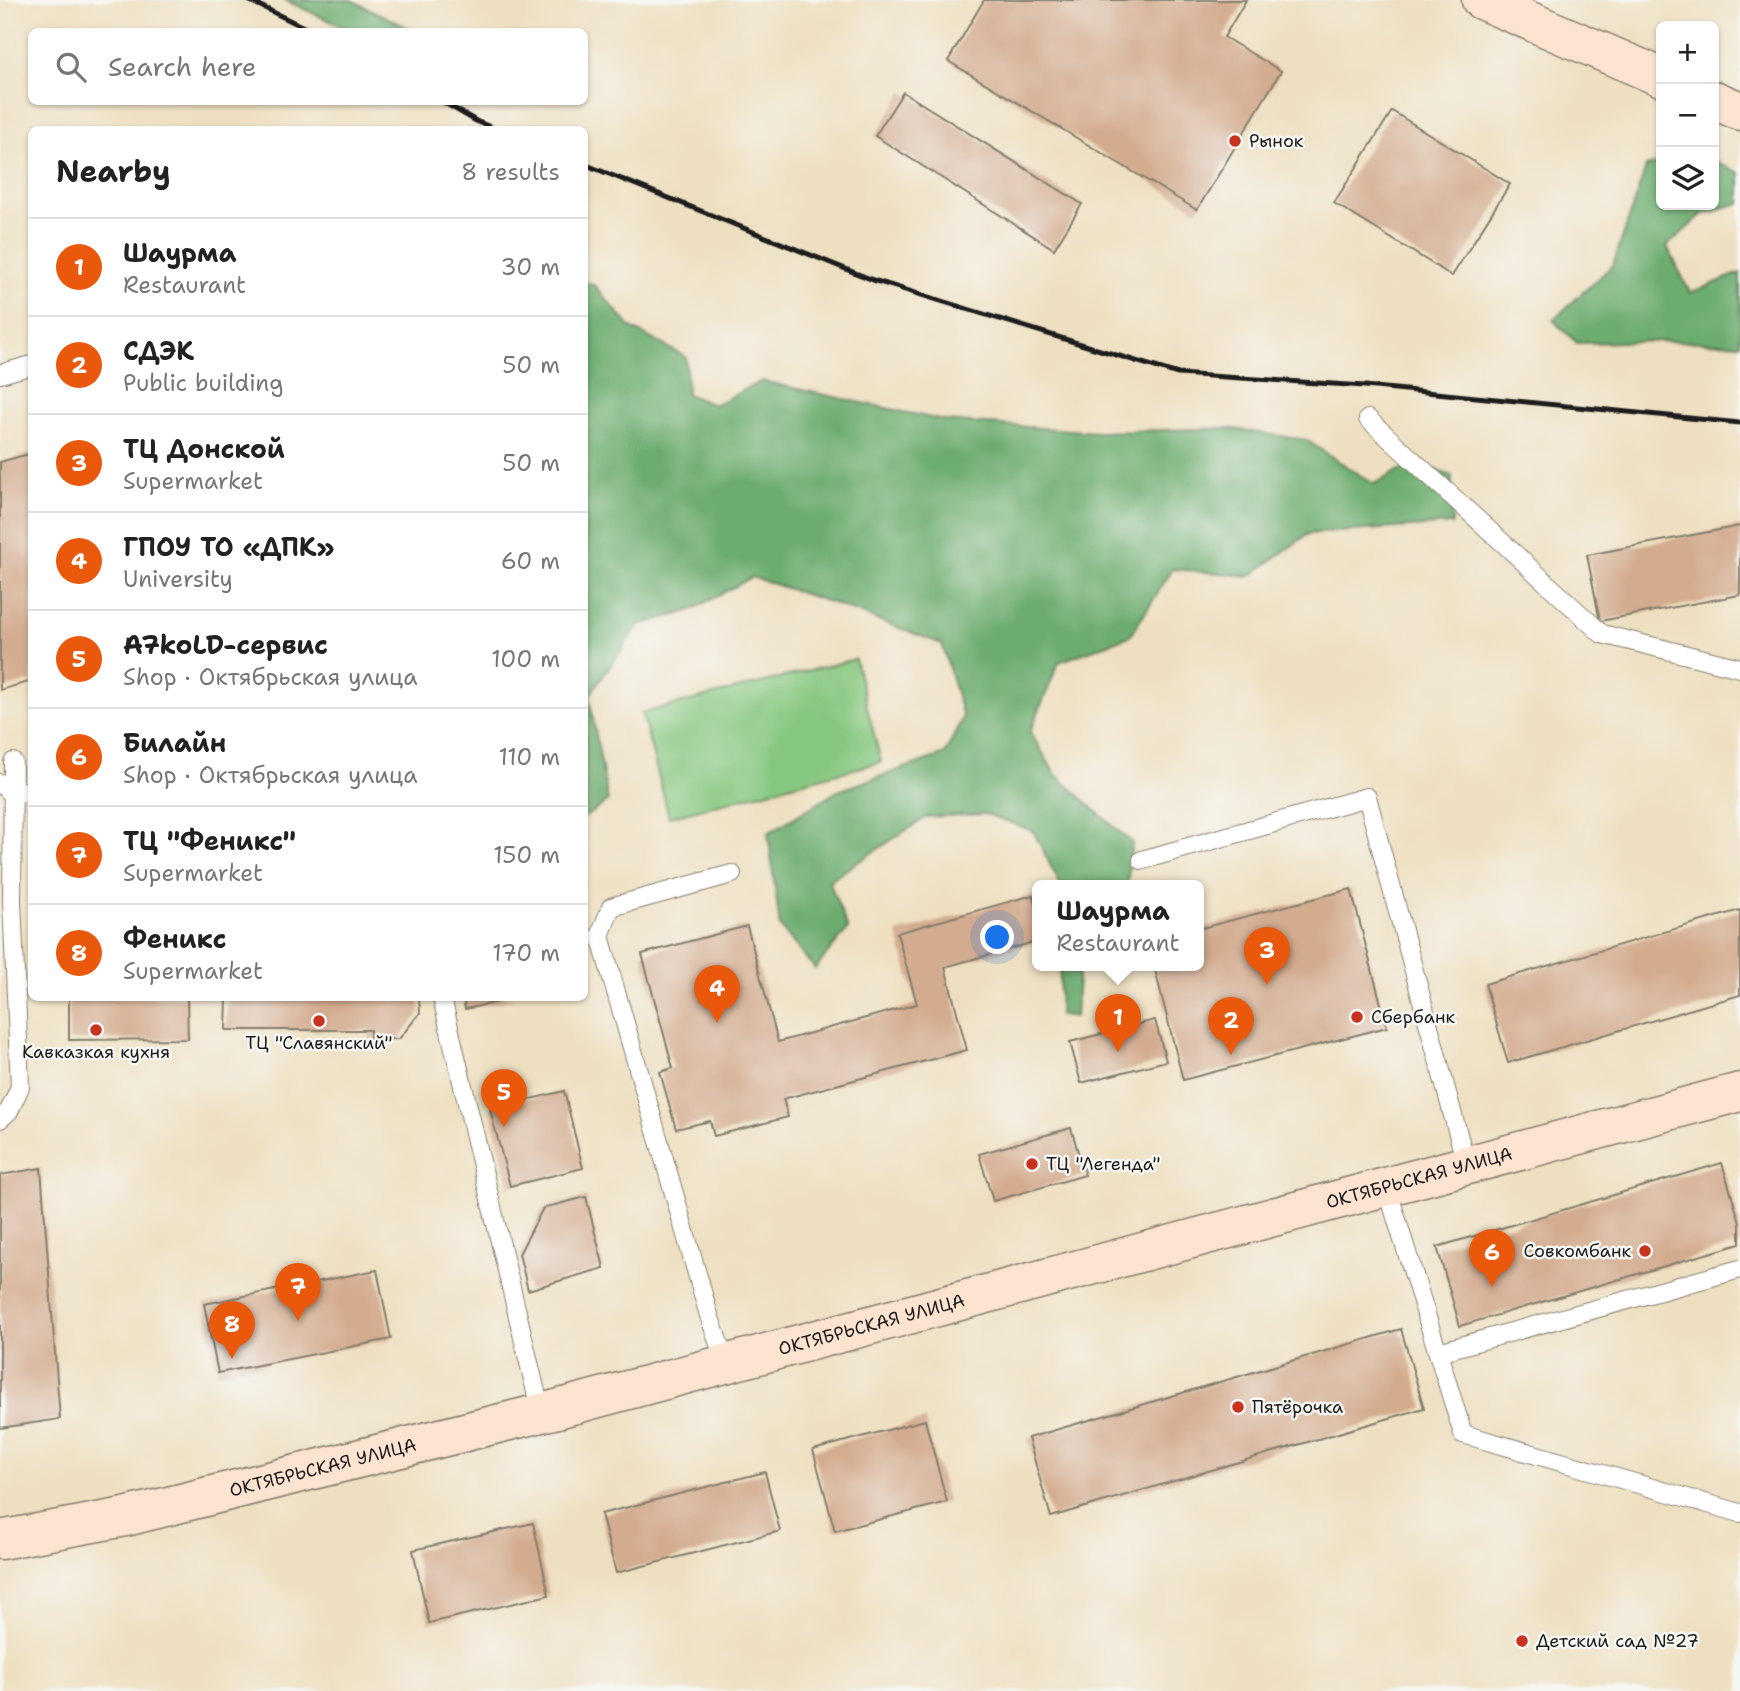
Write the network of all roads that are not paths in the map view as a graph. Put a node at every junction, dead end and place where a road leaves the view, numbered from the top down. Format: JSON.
{"nodes":[{"id":1,"x":1481,"y":0,"type":"edge"},
{"id":2,"x":1656,"y":76,"type":"edge"},
{"id":3,"x":1719,"y":102,"type":"edge"},
{"id":4,"x":1740,"y":111,"type":"edge"},
{"id":5,"x":28,"y":366,"type":"edge"},
{"id":6,"x":0,"y":374,"type":"edge"},
{"id":7,"x":1367,"y":419,"type":"dead end"},
{"id":8,"x":1740,"y":668,"type":"edge"},
{"id":9,"x":13,"y":762,"type":"dead end"},
{"id":10,"x":6,"y":789,"type":"edge"},
{"id":11,"x":28,"y":789,"type":"edge"},
{"id":12,"x":1142,"y":860,"type":"dead end"},
{"id":13,"x":732,"y":874,"type":"dead end"},
{"id":14,"x":443,"y":1001,"type":"edge"},
{"id":15,"x":1740,"y":1092,"type":"edge"},
{"id":16,"x":0,"y":1119,"type":"edge"},
{"id":17,"x":1466,"y":1167,"type":"junction"},
{"id":18,"x":1387,"y":1188,"type":"junction"},
{"id":19,"x":1740,"y":1269,"type":"edge"},
{"id":20,"x":1439,"y":1352,"type":"junction"},
{"id":21,"x":726,"y":1364,"type":"junction"},
{"id":22,"x":541,"y":1413,"type":"junction"},
{"id":23,"x":1740,"y":1513,"type":"edge"},
{"id":24,"x":0,"y":1539,"type":"edge"}],
"edges":[{"from":1,"to":2,"type":"main road"},
{"from":3,"to":4,"type":"main road"},
{"from":5,"to":6,"type":"lane"},
{"from":7,"to":8,"type":"lane"},
{"from":9,"to":10,"type":"lane"},
{"from":10,"to":11,"type":"lane"},
{"from":10,"to":16,"type":"lane"},
{"from":12,"to":17,"type":"lane"},
{"from":13,"to":21,"type":"lane"},
{"from":14,"to":22,"type":"lane"},
{"from":15,"to":17,"type":"main road","name":"ОКТЯБРЬСКАЯ УЛИЦА"},
{"from":17,"to":18,"type":"main road","name":"ОКТЯБРЬСКАЯ УЛИЦА"},
{"from":18,"to":20,"type":"lane"},
{"from":18,"to":21,"type":"main road","name":"ОКТЯБРЬСКАЯ УЛИЦА"},
{"from":19,"to":20,"type":"lane"},
{"from":20,"to":23,"type":"lane"},
{"from":21,"to":22,"type":"main road","name":"ОКТЯБРЬСКАЯ УЛИЦА"},
{"from":22,"to":24,"type":"main road","name":"ОКТЯБРЬСКАЯ УЛИЦА"}]}
